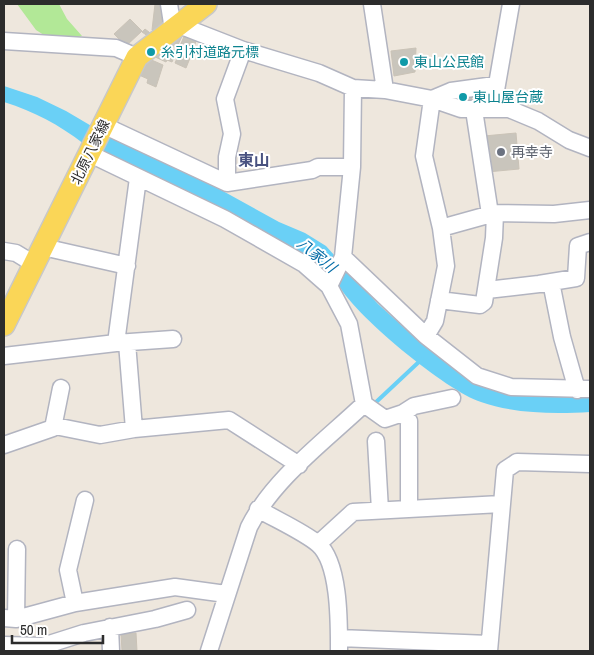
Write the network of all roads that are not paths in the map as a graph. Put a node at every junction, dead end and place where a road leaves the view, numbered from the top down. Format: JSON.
{"nodes":[{"id":1,"x":169,"y":4,"type":"edge"},
{"id":2,"x":206,"y":4,"type":"edge"},
{"id":3,"x":372,"y":4,"type":"edge"},
{"id":4,"x":511,"y":4,"type":"edge"},
{"id":5,"x":176,"y":27,"type":"junction"},
{"id":6,"x":4,"y":41,"type":"edge"},
{"id":7,"x":243,"y":50,"type":"junction"},
{"id":8,"x":137,"y":57,"type":"junction"},
{"id":9,"x":495,"y":85,"type":"junction"},
{"id":10,"x":353,"y":88,"type":"junction"},
{"id":11,"x":385,"y":90,"type":"junction"},
{"id":12,"x":432,"y":99,"type":"junction"},
{"id":13,"x":495,"y":108,"type":"junction"},
{"id":14,"x":474,"y":110,"type":"junction"},
{"id":15,"x":103,"y":125,"type":"junction"},
{"id":16,"x":590,"y":148,"type":"edge"},
{"id":17,"x":90,"y":154,"type":"junction"},
{"id":18,"x":352,"y":167,"type":"junction"},
{"id":19,"x":138,"y":178,"type":"junction"},
{"id":20,"x":227,"y":183,"type":"junction"},
{"id":21,"x":590,"y":210,"type":"edge"},
{"id":22,"x":492,"y":214,"type":"junction"},
{"id":23,"x":440,"y":228,"type":"junction"},
{"id":24,"x":590,"y":242,"type":"edge"},
{"id":25,"x":4,"y":251,"type":"edge"},
{"id":26,"x":39,"y":256,"type":"junction"},
{"id":27,"x":343,"y":257,"type":"junction"},
{"id":28,"x":127,"y":266,"type":"junction"},
{"id":29,"x":551,"y":282,"type":"junction"},
{"id":30,"x":329,"y":286,"type":"junction"},
{"id":31,"x":487,"y":290,"type":"junction"},
{"id":32,"x":439,"y":300,"type":"junction"},
{"id":33,"x":4,"y":325,"type":"edge"},
{"id":34,"x":426,"y":336,"type":"junction"},
{"id":35,"x":173,"y":339,"type":"dead end"},
{"id":36,"x":122,"y":343,"type":"junction"},
{"id":37,"x":4,"y":356,"type":"edge"},
{"id":38,"x":61,"y":388,"type":"dead end"},
{"id":39,"x":584,"y":389,"type":"edge"},
{"id":40,"x":452,"y":398,"type":"dead end"},
{"id":41,"x":364,"y":404,"type":"junction"},
{"id":42,"x":403,"y":413,"type":"junction"},
{"id":43,"x":55,"y":426,"type":"junction"},
{"id":44,"x":134,"y":429,"type":"junction"},
{"id":45,"x":376,"y":440,"type":"dead end"},
{"id":46,"x":4,"y":446,"type":"edge"},
{"id":47,"x":590,"y":464,"type":"edge"},
{"id":48,"x":299,"y":465,"type":"junction"},
{"id":49,"x":85,"y":500,"type":"dead end"},
{"id":50,"x":502,"y":504,"type":"junction"},
{"id":51,"x":409,"y":508,"type":"junction"},
{"id":52,"x":258,"y":509,"type":"junction"},
{"id":53,"x":380,"y":510,"type":"junction"},
{"id":54,"x":318,"y":544,"type":"junction"},
{"id":55,"x":17,"y":549,"type":"dead end"},
{"id":56,"x":226,"y":594,"type":"junction"},
{"id":57,"x":75,"y":603,"type":"junction"},
{"id":58,"x":187,"y":610,"type":"dead end"},
{"id":59,"x":10,"y":618,"type":"edge"},
{"id":60,"x":110,"y":627,"type":"junction"},
{"id":61,"x":4,"y":645,"type":"edge"},
{"id":62,"x":339,"y":645,"type":"edge"},
{"id":63,"x":489,"y":648,"type":"edge"},
{"id":64,"x":45,"y":649,"type":"edge"},
{"id":65,"x":111,"y":651,"type":"edge"},
{"id":66,"x":209,"y":651,"type":"edge"}],
"edges":[{"from":1,"to":5,"type":"street"},
{"from":2,"to":5,"type":"main road","name":"北原八家線"},
{"from":3,"to":11,"type":"street"},
{"from":4,"to":9,"type":"street"},
{"from":5,"to":7,"type":"street"},
{"from":5,"to":8,"type":"main road","name":"北原八家線"},
{"from":6,"to":8,"type":"street"},
{"from":7,"to":10,"type":"street"},
{"from":7,"to":20,"type":"street"},
{"from":8,"to":15,"type":"main road","name":"北原八家線"},
{"from":9,"to":12,"type":"street"},
{"from":9,"to":13,"type":"street"},
{"from":10,"to":11,"type":"street"},
{"from":10,"to":18,"type":"street"},
{"from":11,"to":12,"type":"street"},
{"from":12,"to":14,"type":"street"},
{"from":12,"to":23,"type":"street"},
{"from":13,"to":14,"type":"street"},
{"from":13,"to":16,"type":"street"},
{"from":14,"to":22,"type":"street"},
{"from":15,"to":17,"type":"main road","name":"北原八家線"},
{"from":15,"to":20,"type":"street"},
{"from":17,"to":19,"type":"street"},
{"from":17,"to":26,"type":"main road","name":"北原八家線"},
{"from":18,"to":20,"type":"street"},
{"from":18,"to":27,"type":"street"},
{"from":19,"to":28,"type":"street"},
{"from":19,"to":30,"type":"street"},
{"from":21,"to":22,"type":"street"},
{"from":22,"to":23,"type":"street"},
{"from":22,"to":31,"type":"street"},
{"from":23,"to":32,"type":"street"},
{"from":24,"to":29,"type":"street"},
{"from":25,"to":26,"type":"street"},
{"from":26,"to":28,"type":"street"},
{"from":26,"to":33,"type":"main road","name":"北原八家線"},
{"from":27,"to":30,"type":"street"},
{"from":27,"to":34,"type":"street"},
{"from":28,"to":36,"type":"street"},
{"from":29,"to":31,"type":"street"},
{"from":29,"to":39,"type":"street"},
{"from":30,"to":41,"type":"street"},
{"from":31,"to":32,"type":"street"},
{"from":32,"to":34,"type":"street"},
{"from":34,"to":39,"type":"street"},
{"from":35,"to":36,"type":"street"},
{"from":36,"to":37,"type":"street"},
{"from":36,"to":44,"type":"street"},
{"from":38,"to":43,"type":"street"},
{"from":40,"to":42,"type":"street"},
{"from":41,"to":42,"type":"street"},
{"from":41,"to":48,"type":"street"},
{"from":42,"to":51,"type":"street"},
{"from":43,"to":44,"type":"street"},
{"from":43,"to":46,"type":"street"},
{"from":44,"to":48,"type":"street"},
{"from":45,"to":53,"type":"street"},
{"from":47,"to":50,"type":"street"},
{"from":48,"to":52,"type":"street"},
{"from":49,"to":57,"type":"street"},
{"from":50,"to":51,"type":"street"},
{"from":50,"to":63,"type":"street"},
{"from":51,"to":53,"type":"street"},
{"from":52,"to":54,"type":"street"},
{"from":52,"to":56,"type":"street"},
{"from":53,"to":54,"type":"street"},
{"from":54,"to":62,"type":"street"},
{"from":55,"to":59,"type":"street"},
{"from":56,"to":57,"type":"street"},
{"from":56,"to":66,"type":"street"},
{"from":57,"to":59,"type":"street"},
{"from":58,"to":60,"type":"street"},
{"from":60,"to":64,"type":"street"},
{"from":60,"to":65,"type":"street"},
{"from":61,"to":64,"type":"street"},
{"from":62,"to":63,"type":"street"}]}
